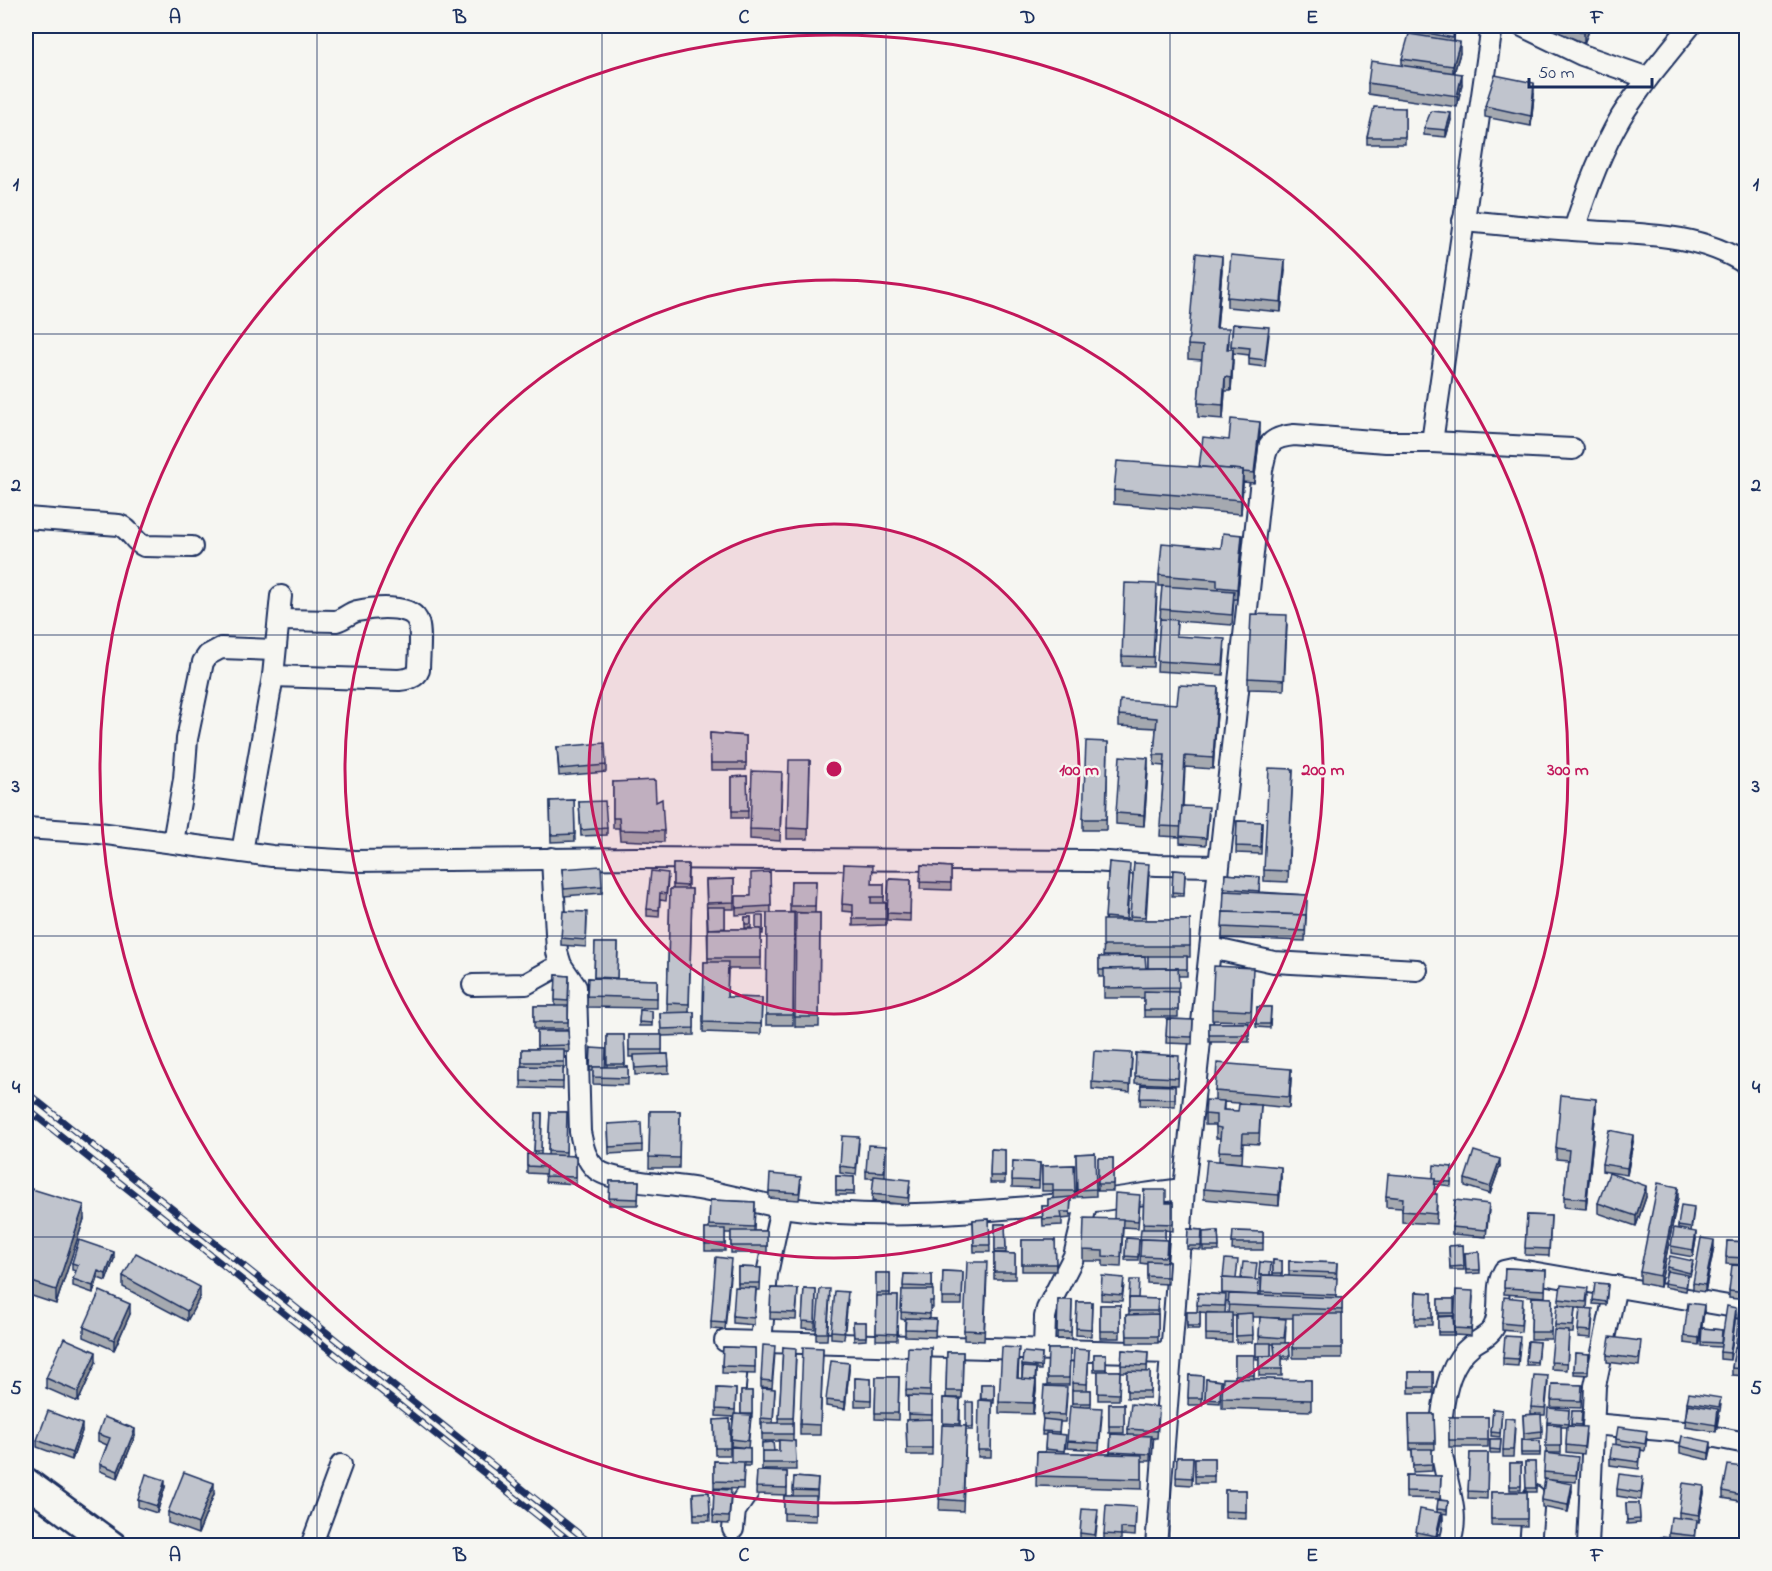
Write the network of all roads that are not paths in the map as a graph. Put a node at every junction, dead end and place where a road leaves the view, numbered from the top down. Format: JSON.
{"nodes":[{"id":1,"x":1492,"y":26,"type":"edge"},
{"id":2,"x":1521,"y":26,"type":"edge"},
{"id":3,"x":1690,"y":26,"type":"edge"},
{"id":4,"x":1648,"y":78,"type":"junction"},
{"id":5,"x":1462,"y":221,"type":"junction"},
{"id":6,"x":1574,"y":230,"type":"junction"},
{"id":7,"x":1746,"y":264,"type":"edge"},
{"id":8,"x":1432,"y":442,"type":"junction"},
{"id":9,"x":1573,"y":449,"type":"dead end"},
{"id":10,"x":26,"y":518,"type":"edge"},
{"id":11,"x":192,"y":547,"type":"dead end"},
{"id":12,"x":281,"y":596,"type":"dead end"},
{"id":13,"x":279,"y":620,"type":"junction"},
{"id":14,"x":275,"y":650,"type":"junction"},
{"id":15,"x":273,"y":676,"type":"junction"},
{"id":16,"x":26,"y":828,"type":"edge"},
{"id":17,"x":173,"y":842,"type":"junction"},
{"id":18,"x":242,"y":852,"type":"junction"},
{"id":19,"x":552,"y":858,"type":"junction"},
{"id":20,"x":1218,"y":866,"type":"junction"},
{"id":21,"x":1211,"y":948,"type":"junction"},
{"id":22,"x":562,"y":967,"type":"junction"},
{"id":23,"x":1417,"y":970,"type":"dead end"},
{"id":24,"x":473,"y":985,"type":"dead end"},
{"id":25,"x":1184,"y":1189,"type":"junction"},
{"id":26,"x":1087,"y":1202,"type":"junction"},
{"id":27,"x":781,"y":1207,"type":"junction"},
{"id":28,"x":1616,"y":1286,"type":"junction"},
{"id":29,"x":1746,"y":1309,"type":"edge"},
{"id":30,"x":725,"y":1341,"type":"dead end"},
{"id":31,"x":760,"y":1341,"type":"junction"},
{"id":32,"x":1044,"y":1349,"type":"junction"},
{"id":33,"x":1171,"y":1353,"type":"junction"},
{"id":34,"x":1593,"y":1424,"type":"junction"},
{"id":35,"x":1746,"y":1443,"type":"edge"},
{"id":36,"x":341,"y":1465,"type":"dead end"},
{"id":37,"x":26,"y":1482,"type":"edge"},
{"id":38,"x":1534,"y":1496,"type":"dead end"},
{"id":39,"x":733,"y":1529,"type":"dead end"},
{"id":40,"x":113,"y":1545,"type":"edge"},
{"id":41,"x":311,"y":1545,"type":"edge"},
{"id":42,"x":1156,"y":1545,"type":"edge"},
{"id":43,"x":1448,"y":1545,"type":"edge"},
{"id":44,"x":1530,"y":1545,"type":"edge"},
{"id":45,"x":1588,"y":1545,"type":"edge"}],
"edges":[{"from":1,"to":5,"type":"street"},
{"from":2,"to":4,"type":"street"},
{"from":3,"to":4,"type":"street"},
{"from":4,"to":6,"type":"street"},
{"from":5,"to":6,"type":"street"},
{"from":5,"to":8,"type":"street"},
{"from":6,"to":7,"type":"street"},
{"from":8,"to":9,"type":"street"},
{"from":8,"to":20,"type":"street"},
{"from":10,"to":11,"type":"street"},
{"from":12,"to":13,"type":"street"},
{"from":13,"to":14,"type":"street"},
{"from":13,"to":15,"type":"street"},
{"from":14,"to":15,"type":"street"},
{"from":14,"to":17,"type":"street"},
{"from":15,"to":18,"type":"street"},
{"from":16,"to":17,"type":"street"},
{"from":17,"to":18,"type":"street"},
{"from":18,"to":19,"type":"street"},
{"from":19,"to":20,"type":"street"},
{"from":19,"to":22,"type":"street"},
{"from":20,"to":21,"type":"street"},
{"from":21,"to":23,"type":"street"},
{"from":21,"to":25,"type":"street"},
{"from":22,"to":24,"type":"street"},
{"from":22,"to":27,"type":"street"},
{"from":25,"to":26,"type":"street"},
{"from":25,"to":33,"type":"street"},
{"from":26,"to":27,"type":"street"},
{"from":26,"to":32,"type":"street"},
{"from":27,"to":31,"type":"street"},
{"from":28,"to":29,"type":"street"},
{"from":28,"to":34,"type":"street"},
{"from":28,"to":43,"type":"street"},
{"from":30,"to":31,"type":"street"},
{"from":31,"to":32,"type":"street"},
{"from":31,"to":39,"type":"street"},
{"from":32,"to":33,"type":"street"},
{"from":33,"to":42,"type":"street"},
{"from":34,"to":35,"type":"street"},
{"from":34,"to":45,"type":"street"},
{"from":36,"to":41,"type":"street"},
{"from":37,"to":40,"type":"highway"},
{"from":38,"to":44,"type":"street"}]}
